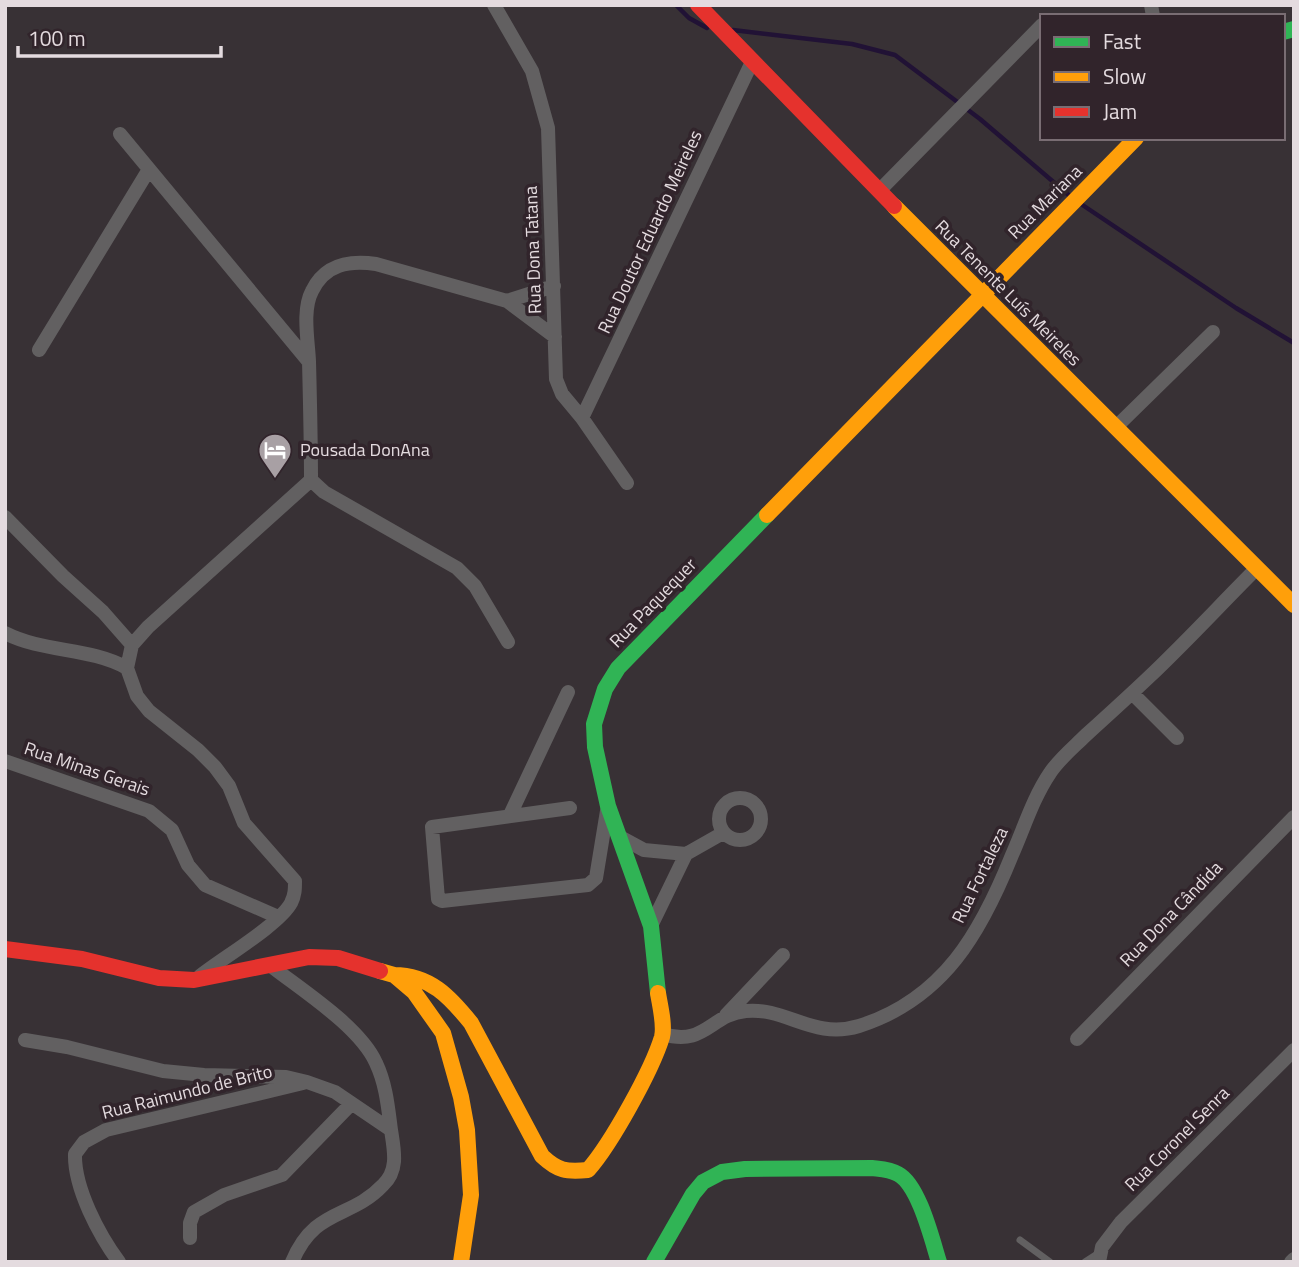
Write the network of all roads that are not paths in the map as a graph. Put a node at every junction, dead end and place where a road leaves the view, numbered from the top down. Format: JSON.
{"nodes":[{"id":1,"x":495,"y":5,"type":"edge"},
{"id":2,"x":710,"y":12,"type":"edge"},
{"id":3,"x":1040,"y":27,"type":"edge"},
{"id":4,"x":752,"y":62,"type":"junction"},
{"id":5,"x":120,"y":134,"type":"dead end"},
{"id":6,"x":1134,"y":140,"type":"edge"},
{"id":7,"x":148,"y":171,"type":"junction"},
{"id":8,"x":879,"y":191,"type":"junction"},
{"id":9,"x":554,"y":286,"type":"junction"},
{"id":10,"x":982,"y":293,"type":"junction"},
{"id":11,"x":507,"y":301,"type":"junction"},
{"id":12,"x":1213,"y":332,"type":"dead end"},
{"id":13,"x":555,"y":337,"type":"junction"},
{"id":14,"x":39,"y":350,"type":"dead end"},
{"id":15,"x":309,"y":362,"type":"junction"},
{"id":16,"x":582,"y":418,"type":"junction"},
{"id":17,"x":1116,"y":427,"type":"junction"},
{"id":18,"x":312,"y":480,"type":"junction"},
{"id":19,"x":627,"y":482,"type":"dead end"},
{"id":20,"x":5,"y":517,"type":"edge"},
{"id":21,"x":1257,"y":568,"type":"junction"},
{"id":22,"x":1294,"y":605,"type":"edge"},
{"id":23,"x":5,"y":633,"type":"edge"},
{"id":24,"x":508,"y":642,"type":"dead end"},
{"id":25,"x":132,"y":645,"type":"junction"},
{"id":26,"x":127,"y":668,"type":"junction"},
{"id":27,"x":568,"y":692,"type":"dead end"},
{"id":28,"x":1132,"y":693,"type":"junction"},
{"id":29,"x":1177,"y":738,"type":"dead end"},
{"id":30,"x":5,"y":761,"type":"edge"},
{"id":31,"x":608,"y":806,"type":"junction"},
{"id":32,"x":570,"y":808,"type":"dead end"},
{"id":33,"x":510,"y":815,"type":"junction"},
{"id":34,"x":1294,"y":817,"type":"edge"},
{"id":35,"x":723,"y":833,"type":"dead end"},
{"id":36,"x":620,"y":837,"type":"junction"},
{"id":37,"x":686,"y":854,"type":"junction"},
{"id":38,"x":278,"y":917,"type":"junction"},
{"id":39,"x":651,"y":926,"type":"junction"},
{"id":40,"x":5,"y":949,"type":"edge"},
{"id":41,"x":783,"y":955,"type":"dead end"},
{"id":42,"x":271,"y":966,"type":"junction"},
{"id":43,"x":394,"y":975,"type":"junction"},
{"id":44,"x":194,"y":981,"type":"junction"},
{"id":45,"x":723,"y":1018,"type":"junction"},
{"id":46,"x":663,"y":1034,"type":"junction"},
{"id":47,"x":1077,"y":1038,"type":"dead end"},
{"id":48,"x":26,"y":1040,"type":"dead end"},
{"id":49,"x":1294,"y":1049,"type":"edge"},
{"id":50,"x":307,"y":1082,"type":"junction"},
{"id":51,"x":351,"y":1104,"type":"junction"},
{"id":52,"x":391,"y":1130,"type":"junction"},
{"id":53,"x":190,"y":1238,"type":"dead end"},
{"id":54,"x":1020,"y":1240,"type":"dead end"},
{"id":55,"x":1099,"y":1257,"type":"edge"},
{"id":56,"x":119,"y":1262,"type":"edge"},
{"id":57,"x":292,"y":1262,"type":"edge"},
{"id":58,"x":461,"y":1262,"type":"edge"},
{"id":59,"x":654,"y":1262,"type":"edge"},
{"id":60,"x":939,"y":1262,"type":"edge"},
{"id":61,"x":1050,"y":1262,"type":"edge"},
{"id":62,"x":1086,"y":1262,"type":"edge"}],
"edges":[{"from":1,"to":9,"type":"street","name":"Rua Dona Tatana"},
{"from":2,"to":4,"type":"street","name":"Rua Tenente Luís Meireles"},
{"from":3,"to":8,"type":"street"},
{"from":4,"to":8,"type":"street","name":"Rua Tenente Luís Meireles"},
{"from":4,"to":16,"type":"street","name":"Rua Doutor Eduardo Meireles"},
{"from":5,"to":7,"type":"street"},
{"from":6,"to":10,"type":"street","name":"Rua Mariana"},
{"from":7,"to":14,"type":"street"},
{"from":7,"to":15,"type":"street"},
{"from":8,"to":10,"type":"street","name":"Rua Tenente Luís Meireles"},
{"from":9,"to":11,"type":"street"},
{"from":9,"to":13,"type":"street","name":"Rua Dona Tatana"},
{"from":10,"to":17,"type":"street","name":"Rua Tenente Luís Meireles"},
{"from":10,"to":31,"type":"street","name":"Rua Paquequer"},
{"from":11,"to":13,"type":"street"},
{"from":11,"to":15,"type":"street"},
{"from":12,"to":17,"type":"street"},
{"from":13,"to":16,"type":"street","name":"Rua Dona Tatana"},
{"from":15,"to":18,"type":"street"},
{"from":16,"to":19,"type":"street","name":"Rua Dona Tatana"},
{"from":17,"to":21,"type":"street","name":"Rua Tenente Luís Meireles"},
{"from":18,"to":24,"type":"street"},
{"from":18,"to":25,"type":"street"},
{"from":20,"to":25,"type":"street"},
{"from":21,"to":22,"type":"street","name":"Rua Tenente Luís Meireles"},
{"from":21,"to":28,"type":"street","name":"Rua Fortaleza"},
{"from":23,"to":26,"type":"street"},
{"from":25,"to":26,"type":"street"},
{"from":26,"to":38,"type":"street"},
{"from":27,"to":33,"type":"street"},
{"from":28,"to":29,"type":"street"},
{"from":28,"to":45,"type":"street","name":"Rua Fortaleza"},
{"from":30,"to":38,"type":"street","name":"Rua Minas Gerais"},
{"from":31,"to":33,"type":"street"},
{"from":31,"to":36,"type":"street","name":"Rua Paquequer"},
{"from":32,"to":33,"type":"street"},
{"from":34,"to":47,"type":"street","name":"Rua Dona Cândida"},
{"from":35,"to":37,"type":"street"},
{"from":36,"to":37,"type":"street"},
{"from":36,"to":39,"type":"street","name":"Rua Paquequer"},
{"from":37,"to":39,"type":"street"},
{"from":38,"to":44,"type":"street"},
{"from":39,"to":46,"type":"street","name":"Rua Paquequer"},
{"from":40,"to":44,"type":"street"},
{"from":41,"to":45,"type":"street"},
{"from":42,"to":43,"type":"street"},
{"from":42,"to":44,"type":"street"},
{"from":42,"to":52,"type":"street"},
{"from":43,"to":46,"type":"street"},
{"from":43,"to":58,"type":"street"},
{"from":45,"to":46,"type":"street","name":"Rua Fortaleza"},
{"from":48,"to":50,"type":"street"},
{"from":49,"to":55,"type":"street","name":"Rua Coronel Senra"},
{"from":50,"to":51,"type":"street"},
{"from":50,"to":56,"type":"street","name":"Rua Raimundo de Brito"},
{"from":51,"to":52,"type":"street"},
{"from":51,"to":53,"type":"street"},
{"from":52,"to":57,"type":"street"},
{"from":54,"to":61,"type":"lane"},
{"from":55,"to":62,"type":"lane"},
{"from":59,"to":60,"type":"street"}]}
